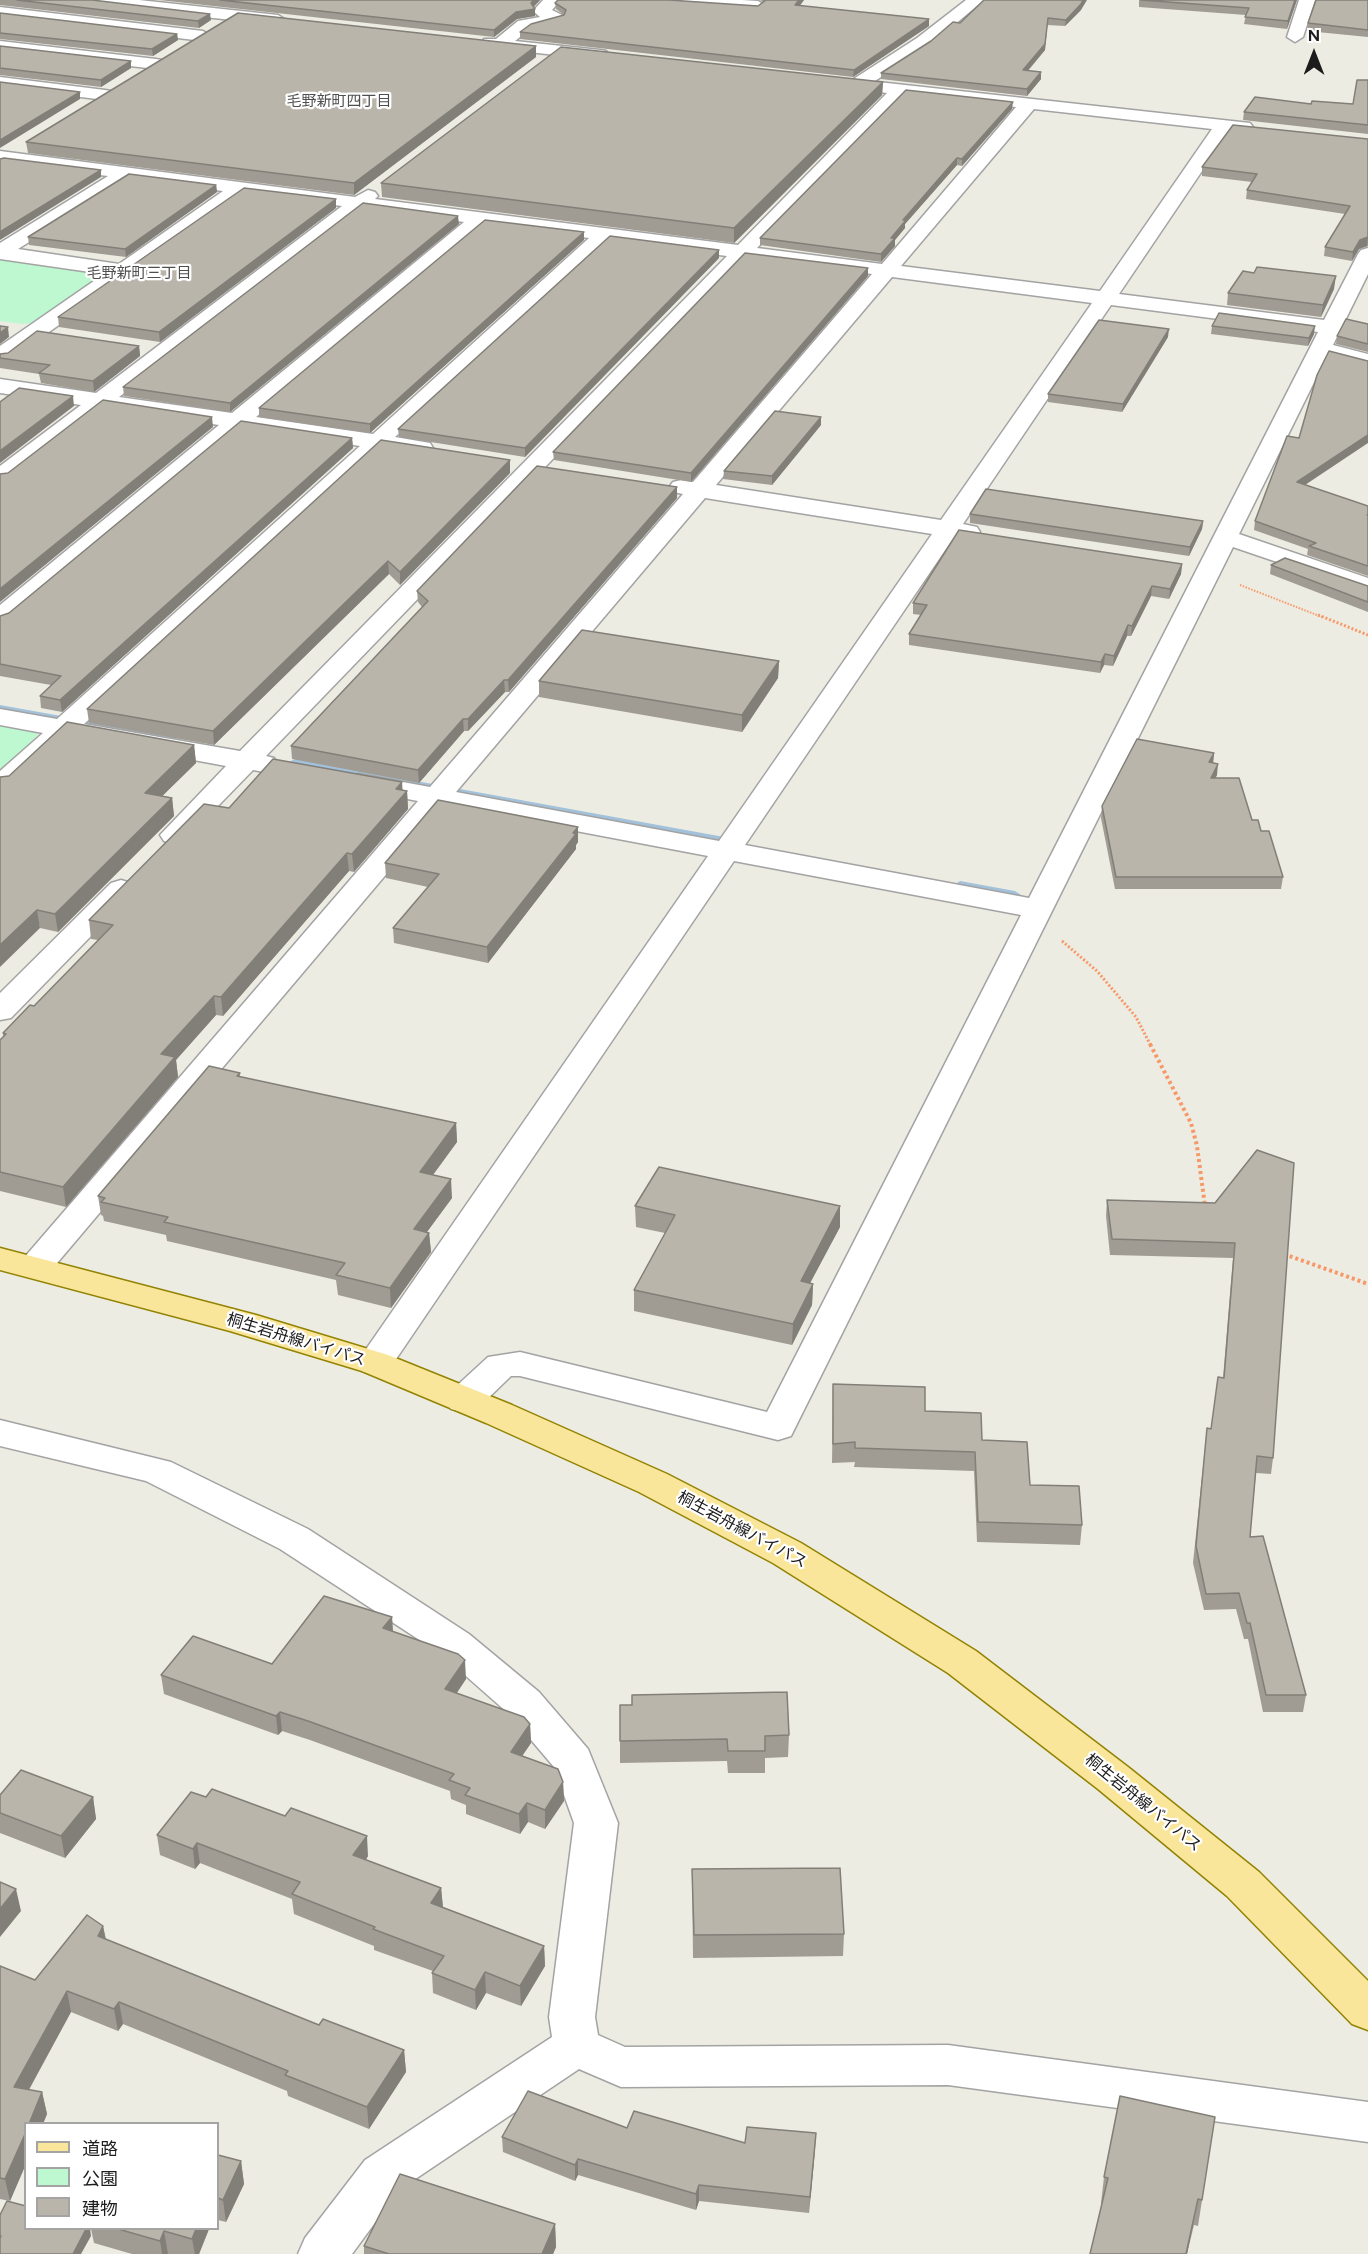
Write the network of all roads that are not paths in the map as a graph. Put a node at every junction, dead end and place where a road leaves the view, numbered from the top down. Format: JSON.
{"nodes":[{"id":1,"x":94,"y":0,"type":"edge"},
{"id":2,"x":222,"y":0,"type":"edge"},
{"id":3,"x":553,"y":0,"type":"edge"},
{"id":4,"x":670,"y":0,"type":"edge"},
{"id":5,"x":976,"y":0,"type":"edge"},
{"id":6,"x":1307,"y":0,"type":"edge"},
{"id":7,"x":758,"y":6,"type":"edge"},
{"id":8,"x":0,"y":12,"type":"edge"},
{"id":9,"x":200,"y":12,"type":"junction"},
{"id":10,"x":236,"y":15,"type":"junction"},
{"id":11,"x":293,"y":22,"type":"edge"},
{"id":12,"x":203,"y":36,"type":"junction"},
{"id":13,"x":1295,"y":37,"type":"dead end"},
{"id":14,"x":477,"y":42,"type":"edge"},
{"id":15,"x":500,"y":44,"type":"junction"},
{"id":16,"x":0,"y":46,"type":"edge"},
{"id":17,"x":558,"y":51,"type":"junction"},
{"id":18,"x":615,"y":57,"type":"edge"},
{"id":19,"x":156,"y":64,"type":"junction"},
{"id":20,"x":532,"y":70,"type":"edge"},
{"id":21,"x":135,"y":76,"type":"edge"},
{"id":22,"x":0,"y":82,"type":"edge"},
{"id":23,"x":901,"y":89,"type":"junction"},
{"id":24,"x":1029,"y":104,"type":"junction"},
{"id":25,"x":84,"y":107,"type":"edge"},
{"id":26,"x":1224,"y":125,"type":"junction"},
{"id":27,"x":1258,"y":129,"type":"edge"},
{"id":28,"x":23,"y":145,"type":"dead end"},
{"id":29,"x":1,"y":158,"type":"edge"},
{"id":30,"x":126,"y":173,"type":"junction"},
{"id":31,"x":386,"y":182,"type":"edge"},
{"id":32,"x":240,"y":188,"type":"junction"},
{"id":33,"x":359,"y":203,"type":"junction"},
{"id":34,"x":481,"y":218,"type":"junction"},
{"id":35,"x":606,"y":234,"type":"junction"},
{"id":36,"x":740,"y":251,"type":"junction"},
{"id":37,"x":0,"y":253,"type":"edge"},
{"id":38,"x":1368,"y":254,"type":"edge"},
{"id":39,"x":122,"y":270,"type":"junction"},
{"id":40,"x":887,"y":270,"type":"junction"},
{"id":41,"x":1106,"y":298,"type":"junction"},
{"id":42,"x":0,"y":327,"type":"edge"},
{"id":43,"x":34,"y":332,"type":"junction"},
{"id":44,"x":58,"y":336,"type":"edge"},
{"id":45,"x":1326,"y":338,"type":"junction"},
{"id":46,"x":141,"y":348,"type":"edge"},
{"id":47,"x":164,"y":351,"type":"junction"},
{"id":48,"x":0,"y":356,"type":"edge"},
{"id":49,"x":1368,"y":361,"type":"edge"},
{"id":50,"x":0,"y":386,"type":"edge"},
{"id":51,"x":100,"y":400,"type":"junction"},
{"id":52,"x":237,"y":421,"type":"junction"},
{"id":53,"x":378,"y":442,"type":"junction"},
{"id":54,"x":0,"y":449,"type":"edge"},
{"id":55,"x":445,"y":452,"type":"edge"},
{"id":56,"x":31,"y":453,"type":"junction"},
{"id":57,"x":0,"y":477,"type":"edge"},
{"id":58,"x":664,"y":485,"type":"edge"},
{"id":59,"x":699,"y":490,"type":"junction"},
{"id":60,"x":947,"y":529,"type":"junction"},
{"id":61,"x":993,"y":536,"type":"edge"},
{"id":62,"x":1225,"y":538,"type":"junction"},
{"id":63,"x":1368,"y":586,"type":"edge"},
{"id":64,"x":0,"y":618,"type":"edge"},
{"id":65,"x":0,"y":717,"type":"edge"},
{"id":66,"x":62,"y":729,"type":"junction"},
{"id":67,"x":248,"y":761,"type":"junction"},
{"id":68,"x":292,"y":769,"type":"edge"},
{"id":69,"x":337,"y":778,"type":"edge"},
{"id":70,"x":0,"y":786,"type":"edge"},
{"id":71,"x":437,"y":797,"type":"junction"},
{"id":72,"x":726,"y":851,"type":"junction"},
{"id":73,"x":1036,"y":913,"type":"junction"},
{"id":74,"x":0,"y":1011,"type":"edge"},
{"id":75,"x":17,"y":1263,"type":"edge"},
{"id":76,"x":375,"y":1363,"type":"junction"},
{"id":77,"x":464,"y":1400,"type":"junction"},
{"id":78,"x":0,"y":1433,"type":"edge"},
{"id":79,"x":1368,"y":2011,"type":"edge"},
{"id":80,"x":576,"y":2046,"type":"junction"},
{"id":81,"x":1368,"y":2122,"type":"edge"},
{"id":82,"x":323,"y":2254,"type":"edge"}],
"edges":[{"from":1,"to":9,"type":"street"},
{"from":2,"to":9,"type":"street"},
{"from":3,"to":15,"type":"street"},
{"from":4,"to":7,"type":"street"},
{"from":5,"to":23,"type":"street"},
{"from":6,"to":13,"type":"street"},
{"from":8,"to":12,"type":"street"},
{"from":9,"to":10,"type":"street"},
{"from":10,"to":11,"type":"street"},
{"from":10,"to":12,"type":"street"},
{"from":12,"to":19,"type":"street"},
{"from":14,"to":15,"type":"street"},
{"from":15,"to":17,"type":"street"},
{"from":16,"to":19,"type":"street"},
{"from":17,"to":18,"type":"street"},
{"from":17,"to":20,"type":"street"},
{"from":19,"to":21,"type":"street"},
{"from":22,"to":25,"type":"street"},
{"from":23,"to":24,"type":"street"},
{"from":23,"to":36,"type":"street"},
{"from":24,"to":26,"type":"street"},
{"from":24,"to":40,"type":"street"},
{"from":26,"to":27,"type":"street"},
{"from":26,"to":41,"type":"street"},
{"from":28,"to":29,"type":"street"},
{"from":29,"to":30,"type":"street"},
{"from":30,"to":32,"type":"street"},
{"from":30,"to":37,"type":"street"},
{"from":31,"to":33,"type":"street"},
{"from":32,"to":33,"type":"street"},
{"from":32,"to":39,"type":"street"},
{"from":33,"to":34,"type":"street"},
{"from":33,"to":47,"type":"street"},
{"from":34,"to":35,"type":"street"},
{"from":34,"to":52,"type":"street"},
{"from":35,"to":36,"type":"street"},
{"from":35,"to":53,"type":"street"},
{"from":36,"to":40,"type":"street"},
{"from":36,"to":67,"type":"street"},
{"from":37,"to":39,"type":"street"},
{"from":38,"to":45,"type":"street"},
{"from":39,"to":43,"type":"street"},
{"from":40,"to":41,"type":"street"},
{"from":40,"to":59,"type":"street"},
{"from":41,"to":45,"type":"street"},
{"from":41,"to":60,"type":"street"},
{"from":42,"to":43,"type":"street"},
{"from":43,"to":44,"type":"street"},
{"from":43,"to":48,"type":"street"},
{"from":45,"to":49,"type":"street"},
{"from":45,"to":62,"type":"street"},
{"from":46,"to":47,"type":"street"},
{"from":47,"to":51,"type":"street"},
{"from":50,"to":51,"type":"street"},
{"from":51,"to":52,"type":"street"},
{"from":51,"to":56,"type":"street"},
{"from":52,"to":53,"type":"street"},
{"from":52,"to":64,"type":"street"},
{"from":53,"to":55,"type":"street"},
{"from":53,"to":66,"type":"street"},
{"from":54,"to":56,"type":"street"},
{"from":56,"to":57,"type":"street"},
{"from":58,"to":59,"type":"street"},
{"from":59,"to":60,"type":"street"},
{"from":59,"to":71,"type":"street"},
{"from":60,"to":61,"type":"street"},
{"from":60,"to":72,"type":"street"},
{"from":62,"to":63,"type":"street"},
{"from":62,"to":73,"type":"street"},
{"from":65,"to":66,"type":"street"},
{"from":66,"to":67,"type":"street"},
{"from":66,"to":70,"type":"street"},
{"from":67,"to":68,"type":"street"},
{"from":67,"to":74,"type":"street"},
{"from":69,"to":71,"type":"street"},
{"from":71,"to":72,"type":"street"},
{"from":71,"to":75,"type":"street"},
{"from":72,"to":73,"type":"street"},
{"from":72,"to":76,"type":"street"},
{"from":73,"to":77,"type":"street"},
{"from":75,"to":76,"type":"main road","name":"桐生岩舟線バイパス"},
{"from":76,"to":77,"type":"main road","name":"桐生岩舟線バイパス"},
{"from":77,"to":79,"type":"main road","name":"桐生岩舟線バイパス"},
{"from":78,"to":80,"type":"street"},
{"from":80,"to":81,"type":"street"},
{"from":80,"to":82,"type":"street"}]}
